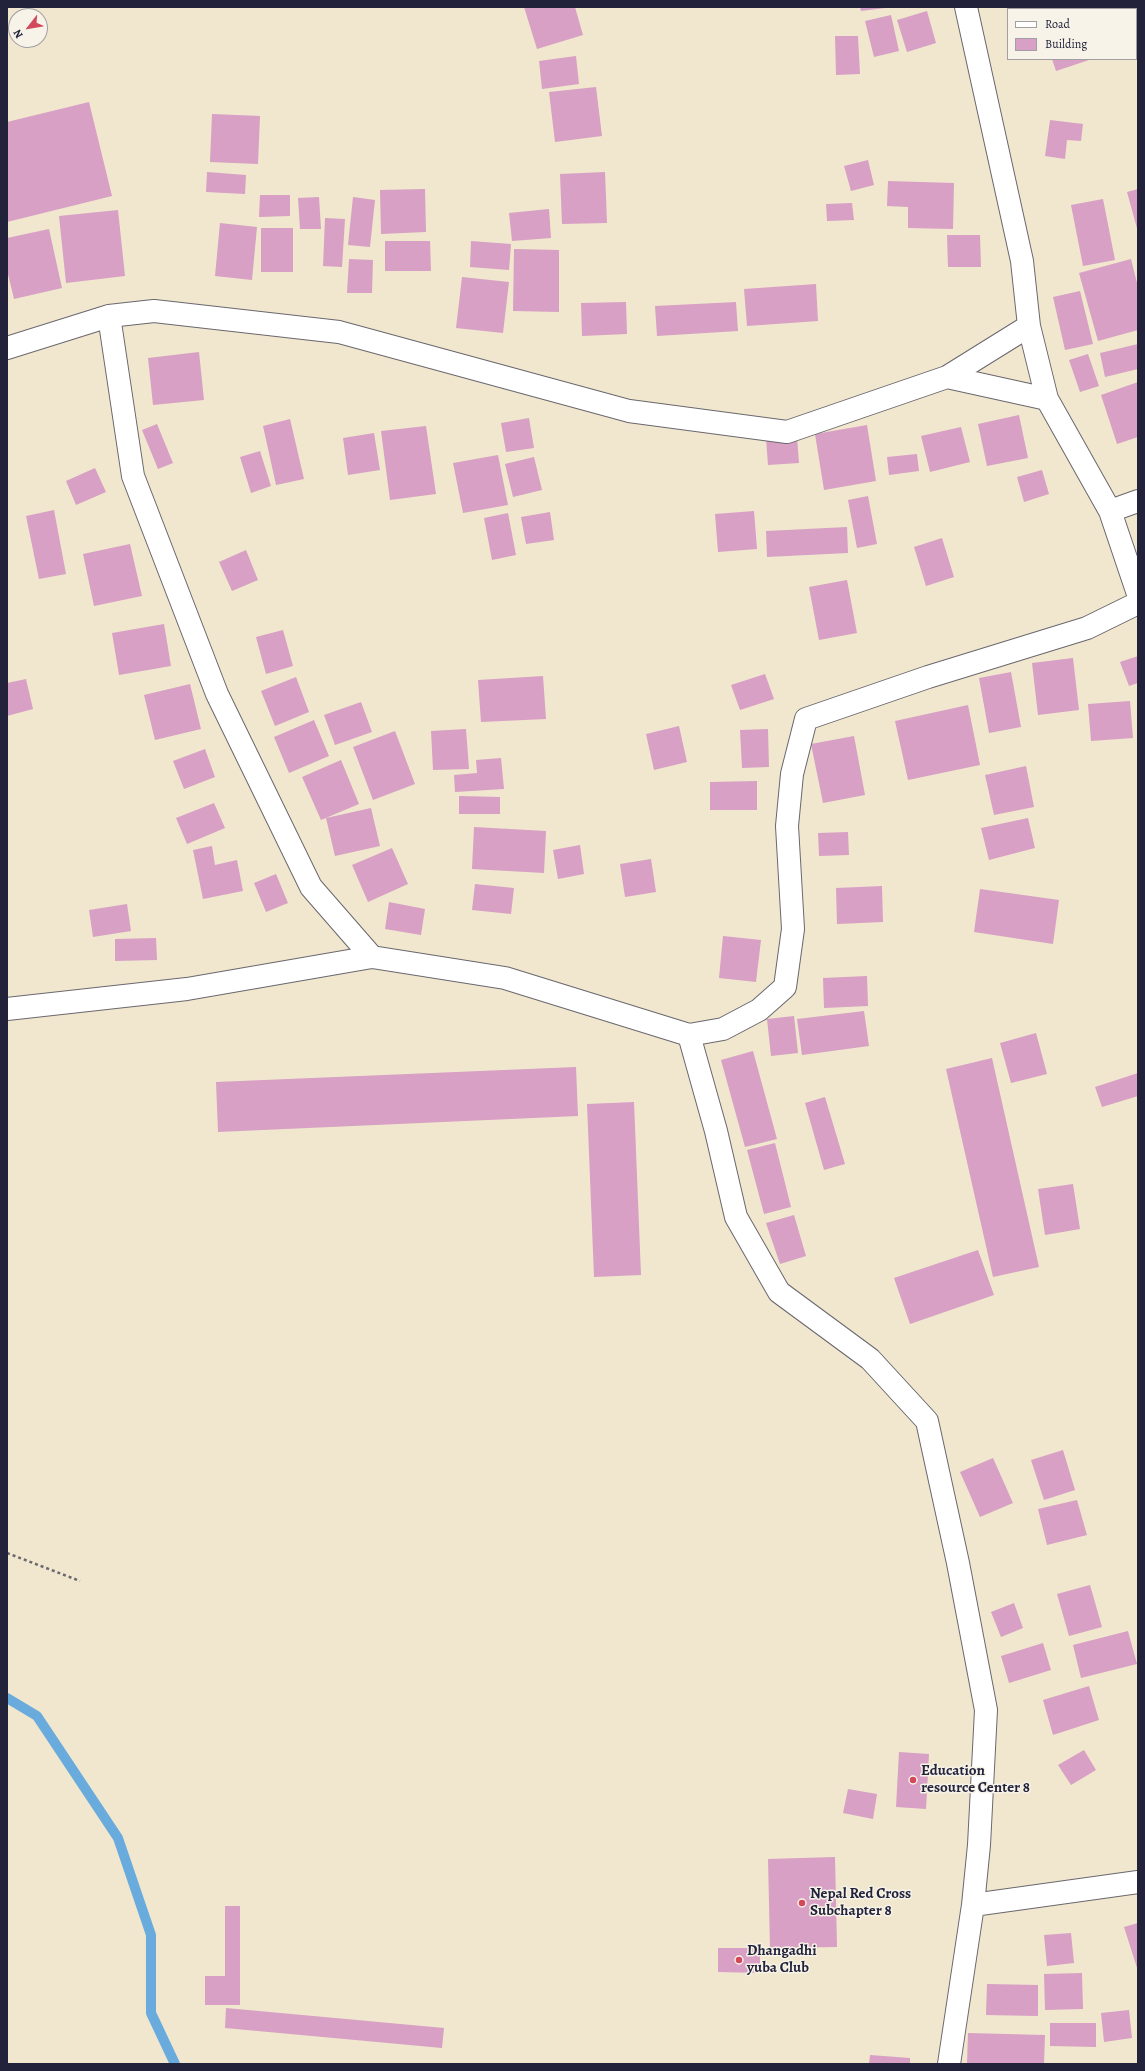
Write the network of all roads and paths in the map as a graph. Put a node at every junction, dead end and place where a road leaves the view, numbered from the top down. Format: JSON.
{"nodes":[{"id":1,"x":966,"y":7,"type":"edge"},
{"id":2,"x":109,"y":316,"type":"junction"},
{"id":3,"x":1029,"y":326,"type":"junction"},
{"id":4,"x":7,"y":348,"type":"edge"},
{"id":5,"x":947,"y":377,"type":"junction"},
{"id":6,"x":1047,"y":399,"type":"junction"},
{"id":7,"x":1138,"y":501,"type":"edge"},
{"id":8,"x":1110,"y":511,"type":"junction"},
{"id":9,"x":1138,"y":594,"type":"edge"},
{"id":10,"x":1138,"y":604,"type":"edge"},
{"id":11,"x":372,"y":957,"type":"junction"},
{"id":12,"x":7,"y":1009,"type":"edge"},
{"id":13,"x":689,"y":1035,"type":"junction"},
{"id":14,"x":7,"y":1553,"type":"edge"},
{"id":15,"x":80,"y":1581,"type":"dead end"},
{"id":16,"x":1138,"y":1882,"type":"edge"},
{"id":17,"x":973,"y":1905,"type":"junction"},
{"id":18,"x":949,"y":2064,"type":"edge"}],
"edges":[{"from":1,"to":3,"type":"street"},
{"from":2,"to":4,"type":"street"},
{"from":2,"to":5,"type":"street"},
{"from":2,"to":11,"type":"street"},
{"from":3,"to":5,"type":"street"},
{"from":3,"to":6,"type":"street"},
{"from":5,"to":6,"type":"street"},
{"from":6,"to":8,"type":"street"},
{"from":7,"to":8,"type":"street"},
{"from":8,"to":9,"type":"street"},
{"from":10,"to":13,"type":"street"},
{"from":11,"to":12,"type":"street"},
{"from":11,"to":13,"type":"street"},
{"from":13,"to":17,"type":"street"},
{"from":14,"to":15,"type":"path"},
{"from":16,"to":17,"type":"street"},
{"from":17,"to":18,"type":"street"}]}
